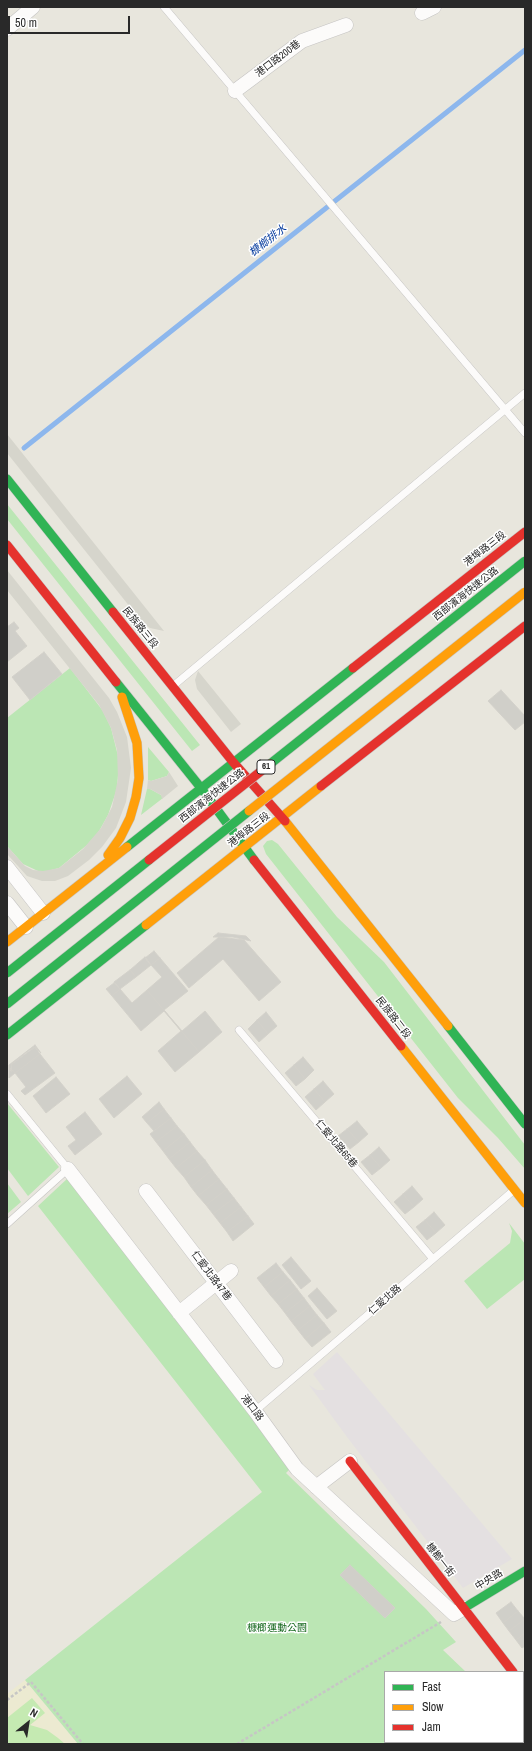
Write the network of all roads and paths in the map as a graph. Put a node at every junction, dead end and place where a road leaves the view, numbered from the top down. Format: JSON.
{"nodes":[{"id":1,"x":33,"y":7,"type":"edge"},
{"id":2,"x":164,"y":7,"type":"edge"},
{"id":3,"x":346,"y":25,"type":"dead end"},
{"id":4,"x":7,"y":29,"type":"edge"},
{"id":5,"x":235,"y":91,"type":"junction"},
{"id":6,"x":525,"y":393,"type":"edge"},
{"id":7,"x":505,"y":410,"type":"junction"},
{"id":8,"x":525,"y":433,"type":"edge"},
{"id":9,"x":7,"y":479,"type":"edge"},
{"id":10,"x":525,"y":532,"type":"edge"},
{"id":11,"x":525,"y":538,"type":"edge"},
{"id":12,"x":7,"y":545,"type":"edge"},
{"id":13,"x":525,"y":561,"type":"edge"},
{"id":14,"x":459,"y":583,"type":"junction"},
{"id":15,"x":525,"y":592,"type":"edge"},
{"id":16,"x":525,"y":621,"type":"edge"},
{"id":17,"x":525,"y":626,"type":"edge"},
{"id":18,"x":504,"y":641,"type":"junction"},
{"id":19,"x":117,"y":682,"type":"junction"},
{"id":20,"x":172,"y":686,"type":"junction"},
{"id":21,"x":233,"y":762,"type":"junction"},
{"id":22,"x":201,"y":788,"type":"junction"},
{"id":23,"x":282,"y":817,"type":"junction"},
{"id":24,"x":244,"y":848,"type":"junction"},
{"id":25,"x":7,"y":867,"type":"edge"},
{"id":26,"x":97,"y":871,"type":"junction"},
{"id":27,"x":7,"y":903,"type":"edge"},
{"id":28,"x":44,"y":913,"type":"junction"},
{"id":29,"x":26,"y":927,"type":"junction"},
{"id":30,"x":7,"y":942,"type":"edge"},
{"id":31,"x":7,"y":973,"type":"edge"},
{"id":32,"x":7,"y":1004,"type":"edge"},
{"id":33,"x":239,"y":1030,"type":"dead end"},
{"id":34,"x":7,"y":1035,"type":"edge"},
{"id":35,"x":7,"y":1094,"type":"edge"},
{"id":36,"x":525,"y":1124,"type":"edge"},
{"id":37,"x":68,"y":1169,"type":"junction"},
{"id":38,"x":525,"y":1183,"type":"edge"},
{"id":39,"x":514,"y":1189,"type":"junction"},
{"id":40,"x":525,"y":1189,"type":"edge"},
{"id":41,"x":146,"y":1191,"type":"dead end"},
{"id":42,"x":525,"y":1203,"type":"edge"},
{"id":43,"x":7,"y":1224,"type":"edge"},
{"id":44,"x":433,"y":1259,"type":"junction"},
{"id":45,"x":231,"y":1271,"type":"dead end"},
{"id":46,"x":216,"y":1283,"type":"junction"},
{"id":47,"x":179,"y":1313,"type":"junction"},
{"id":48,"x":276,"y":1362,"type":"dead end"},
{"id":49,"x":255,"y":1411,"type":"junction"},
{"id":50,"x":350,"y":1461,"type":"joint"},
{"id":51,"x":316,"y":1487,"type":"junction"},
{"id":52,"x":525,"y":1571,"type":"edge"},
{"id":53,"x":459,"y":1611,"type":"junction"},
{"id":54,"x":512,"y":1671,"type":"edge"},
{"id":55,"x":7,"y":1700,"type":"edge"},
{"id":56,"x":83,"y":1744,"type":"edge"},
{"id":57,"x":237,"y":1744,"type":"edge"}],
"edges":[{"from":1,"to":4,"type":"street"},
{"from":2,"to":5,"type":"lane"},
{"from":3,"to":5,"type":"street","name":"港口路200巷"},
{"from":5,"to":7,"type":"lane"},
{"from":6,"to":7,"type":"lane"},
{"from":7,"to":8,"type":"lane"},
{"from":7,"to":20,"type":"lane"},
{"from":9,"to":20,"type":"main road","name":"民族路三段"},
{"from":10,"to":14,"type":"main road","name":"港埠路三段"},
{"from":11,"to":14,"type":"main road","name":"港埠路三段"},
{"from":12,"to":19,"type":"main road"},
{"from":13,"to":31,"type":"main road","name":"西部濱海快速公路","number":"61","bridge":true},
{"from":14,"to":21,"type":"main road","name":"港埠路三段"},
{"from":15,"to":32,"type":"main road","number":"61","bridge":true},
{"from":16,"to":18,"type":"main road","name":"港埠路三段"},
{"from":17,"to":18,"type":"main road","name":"港埠路三段"},
{"from":18,"to":23,"type":"main road","name":"港埠路三段"},
{"from":19,"to":22,"type":"main road"},
{"from":19,"to":26,"type":"main road"},
{"from":20,"to":21,"type":"main road","name":"民族路三段"},
{"from":21,"to":22,"type":"main road","name":"港埠路三段"},
{"from":21,"to":23,"type":"main road","name":"民族路三段"},
{"from":22,"to":24,"type":"main road"},
{"from":22,"to":26,"type":"main road","name":"港埠路三段"},
{"from":23,"to":24,"type":"main road","name":"港埠路三段"},
{"from":23,"to":36,"type":"main road"},
{"from":24,"to":34,"type":"main road","name":"港埠路三段"},
{"from":24,"to":39,"type":"main road","name":"民族路二段"},
{"from":25,"to":28,"type":"street"},
{"from":26,"to":28,"type":"main road","name":"港埠路三段"},
{"from":27,"to":29,"type":"street"},
{"from":28,"to":29,"type":"main road","name":"港埠路三段"},
{"from":29,"to":30,"type":"main road","name":"港埠路三段"},
{"from":33,"to":44,"type":"lane","name":"仁愛北路65巷"},
{"from":35,"to":37,"type":"lane"},
{"from":37,"to":43,"type":"lane"},
{"from":37,"to":47,"type":"street","name":"港口路"},
{"from":38,"to":39,"type":"main road"},
{"from":39,"to":40,"type":"main road"},
{"from":39,"to":42,"type":"main road","name":"民族路二段"},
{"from":39,"to":44,"type":"lane","name":"仁愛北路"},
{"from":41,"to":46,"type":"street","name":"仁愛北路47巷"},
{"from":44,"to":49,"type":"lane","name":"仁愛北路"},
{"from":45,"to":46,"type":"street"},
{"from":46,"to":47,"type":"street"},
{"from":46,"to":48,"type":"street","name":"仁愛北路47巷"},
{"from":47,"to":49,"type":"street","name":"港口路"},
{"from":49,"to":51,"type":"street","name":"港口路"},
{"from":50,"to":51,"type":"street"},
{"from":50,"to":53,"type":"main road","name":"槺榔一街"},
{"from":51,"to":53,"type":"street","name":"港口路"},
{"from":52,"to":53,"type":"main road","name":"中央路"},
{"from":53,"to":54,"type":"main road","name":"槺榔一街"},
{"from":53,"to":57,"type":"path"},
{"from":55,"to":56,"type":"path"}]}
